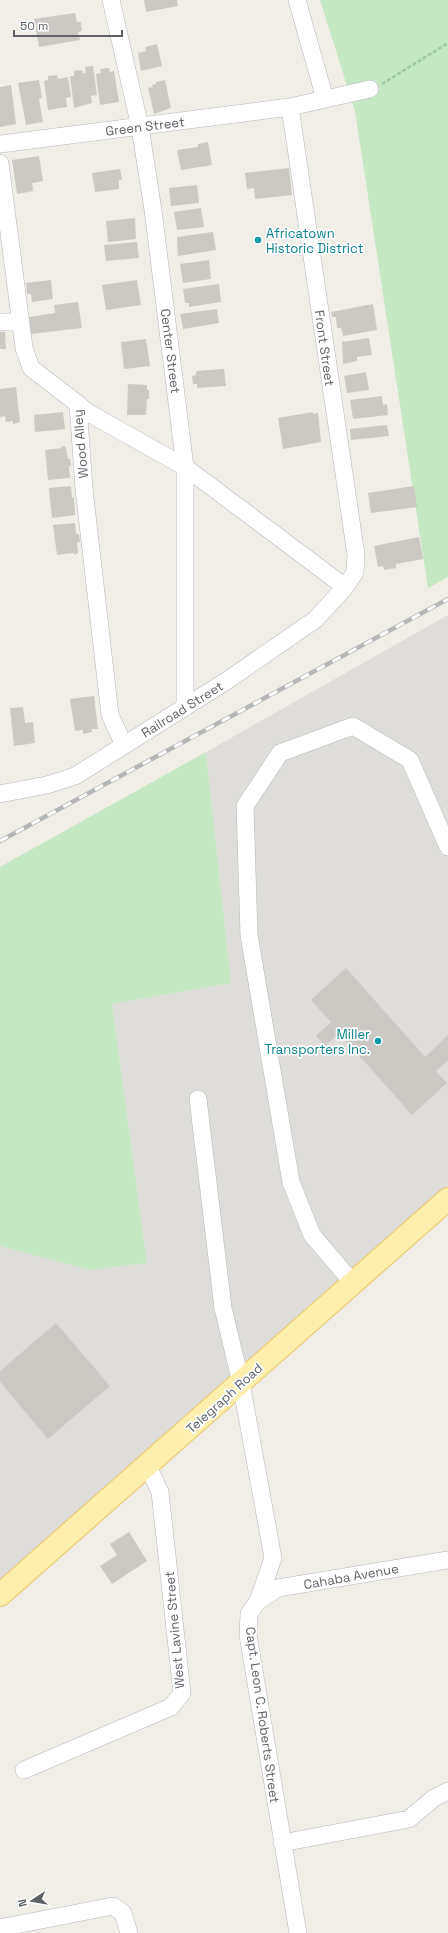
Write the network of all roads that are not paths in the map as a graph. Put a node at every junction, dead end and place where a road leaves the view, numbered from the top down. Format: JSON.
{"nodes":[{"id":1,"x":111,"y":0,"type":"edge"},
{"id":2,"x":297,"y":0,"type":"edge"},
{"id":3,"x":370,"y":89,"type":"road end"},
{"id":4,"x":325,"y":99,"type":"junction"},
{"id":5,"x":290,"y":106,"type":"junction"},
{"id":6,"x":140,"y":127,"type":"junction"},
{"id":7,"x":0,"y":144,"type":"edge"},
{"id":8,"x":0,"y":163,"type":"edge"},
{"id":9,"x":0,"y":322,"type":"edge"},
{"id":10,"x":21,"y":322,"type":"junction"},
{"id":11,"x":78,"y":404,"type":"junction"},
{"id":12,"x":185,"y":466,"type":"junction"},
{"id":13,"x":345,"y":587,"type":"junction"},
{"id":14,"x":185,"y":707,"type":"junction"},
{"id":15,"x":124,"y":745,"type":"junction"},
{"id":16,"x":0,"y":794,"type":"edge"},
{"id":17,"x":448,"y":847,"type":"edge"},
{"id":18,"x":198,"y":1099,"type":"dead end"},
{"id":19,"x":448,"y":1199,"type":"edge"},
{"id":20,"x":353,"y":1283,"type":"junction"},
{"id":21,"x":241,"y":1383,"type":"junction"},
{"id":22,"x":148,"y":1466,"type":"junction"},
{"id":23,"x":273,"y":1558,"type":"junction"},
{"id":24,"x":448,"y":1560,"type":"edge"},
{"id":25,"x":278,"y":1588,"type":"junction"},
{"id":26,"x":0,"y":1595,"type":"edge"},
{"id":27,"x":258,"y":1601,"type":"junction"},
{"id":28,"x":24,"y":1770,"type":"dead end"},
{"id":29,"x":448,"y":1791,"type":"edge"},
{"id":30,"x":282,"y":1843,"type":"junction"},
{"id":31,"x":0,"y":1928,"type":"edge"},
{"id":32,"x":129,"y":1933,"type":"edge"},
{"id":33,"x":298,"y":1933,"type":"edge"}],
"edges":[{"from":1,"to":6,"type":"street","name":"Center Street"},
{"from":2,"to":4,"type":"street"},
{"from":3,"to":4,"type":"street"},
{"from":4,"to":5,"type":"street","name":"Green Street"},
{"from":5,"to":6,"type":"street","name":"Green Street"},
{"from":5,"to":13,"type":"street","name":"Front Street"},
{"from":6,"to":7,"type":"street","name":"Green Street"},
{"from":6,"to":12,"type":"street","name":"Center Street"},
{"from":8,"to":10,"type":"street","name":"Wood Alley"},
{"from":9,"to":10,"type":"street"},
{"from":10,"to":11,"type":"street","name":"Wood Alley"},
{"from":11,"to":12,"type":"street"},
{"from":11,"to":15,"type":"street","name":"Wood Alley"},
{"from":12,"to":13,"type":"street"},
{"from":12,"to":14,"type":"street","name":"Center Street"},
{"from":13,"to":14,"type":"street","name":"Railroad Street"},
{"from":14,"to":15,"type":"street","name":"Railroad Street"},
{"from":15,"to":16,"type":"street","name":"Railroad Street"},
{"from":17,"to":20,"type":"street"},
{"from":18,"to":21,"type":"street","name":"Capt. Leon C. Roberts Street"},
{"from":19,"to":20,"type":"main road","name":"Telegraph Road"},
{"from":20,"to":21,"type":"main road","name":"Telegraph Road"},
{"from":21,"to":22,"type":"main road","name":"Telegraph Road"},
{"from":21,"to":23,"type":"street","name":"Capt. Leon C. Roberts Street"},
{"from":22,"to":26,"type":"main road","name":"Telegraph Road"},
{"from":22,"to":28,"type":"street","name":"West Lavine Street"},
{"from":23,"to":25,"type":"street"},
{"from":23,"to":27,"type":"street","name":"Capt. Leon C. Roberts Street"},
{"from":24,"to":25,"type":"street","name":"Cahaba Avenue"},
{"from":25,"to":27,"type":"street","name":"Cahaba Avenue"},
{"from":27,"to":30,"type":"street","name":"Capt. Leon C. Roberts Street"},
{"from":29,"to":30,"type":"street"},
{"from":30,"to":33,"type":"street","name":"Capt. Leon C. Roberts Street"},
{"from":31,"to":32,"type":"street"}]}
